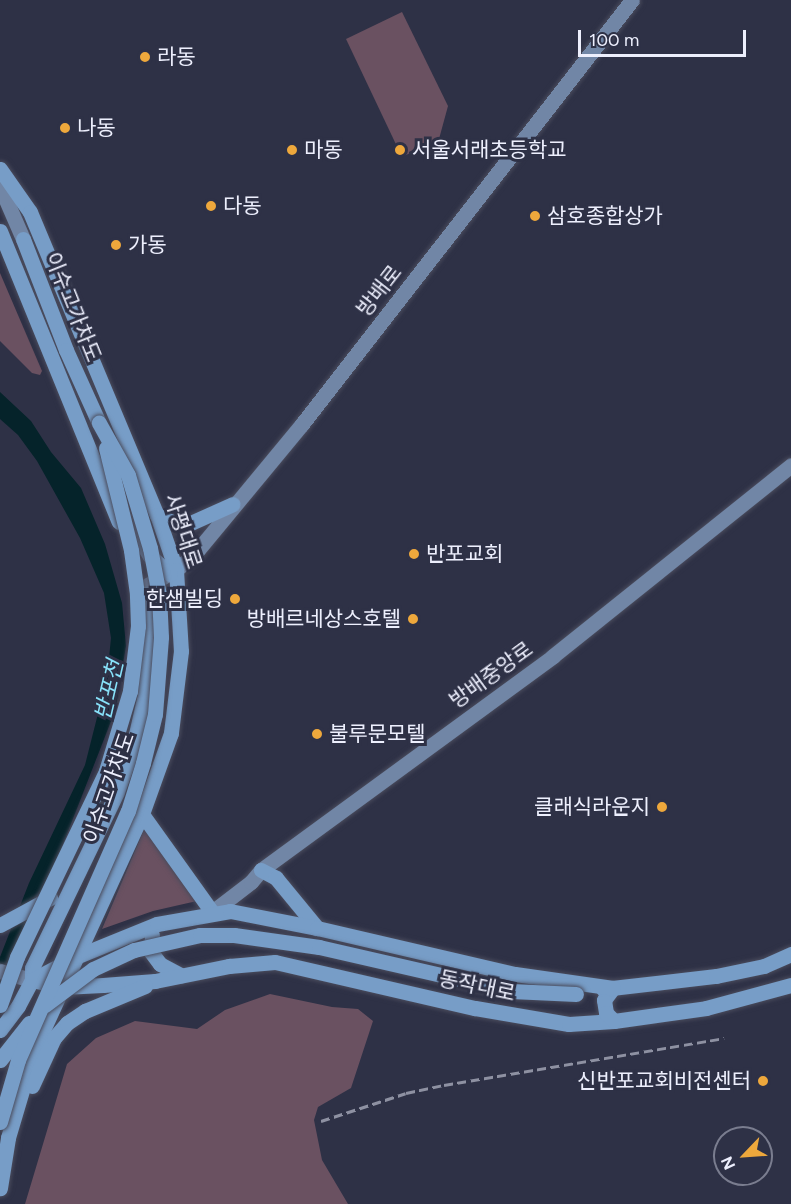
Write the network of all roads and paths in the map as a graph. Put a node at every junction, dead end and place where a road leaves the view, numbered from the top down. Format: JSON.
{"nodes":[{"id":1,"x":632,"y":0,"type":"edge"},
{"id":2,"x":0,"y":169,"type":"edge"},
{"id":3,"x":0,"y":186,"type":"edge"},
{"id":4,"x":0,"y":231,"type":"edge"},
{"id":5,"x":23,"y":239,"type":"joint"},
{"id":6,"x":99,"y":423,"type":"junction"},
{"id":7,"x":791,"y":465,"type":"edge"},
{"id":8,"x":105,"y":486,"type":"junction"},
{"id":9,"x":147,"y":489,"type":"junction"},
{"id":10,"x":233,"y":504,"type":"junction"},
{"id":11,"x":118,"y":507,"type":"junction"},
{"id":12,"x":157,"y":515,"type":"junction"},
{"id":13,"x":173,"y":572,"type":"junction"},
{"id":14,"x":140,"y":589,"type":"junction"},
{"id":15,"x":142,"y":814,"type":"junction"},
{"id":16,"x":261,"y":870,"type":"junction"},
{"id":17,"x":72,"y":883,"type":"junction"},
{"id":18,"x":212,"y":912,"type":"junction"},
{"id":19,"x":157,"y":924,"type":"junction"},
{"id":20,"x":0,"y":925,"type":"edge"},
{"id":21,"x":317,"y":928,"type":"junction"},
{"id":22,"x":791,"y":954,"type":"edge"},
{"id":23,"x":78,"y":956,"type":"junction"},
{"id":24,"x":7,"y":973,"type":"edge"},
{"id":25,"x":32,"y":974,"type":"junction"},
{"id":26,"x":181,"y":975,"type":"junction"},
{"id":27,"x":155,"y":981,"type":"junction"},
{"id":28,"x":791,"y":986,"type":"edge"},
{"id":29,"x":62,"y":987,"type":"junction"},
{"id":30,"x":613,"y":988,"type":"junction"},
{"id":31,"x":6,"y":1002,"type":"edge"},
{"id":32,"x":614,"y":1021,"type":"junction"},
{"id":33,"x":0,"y":1030,"type":"edge"},
{"id":34,"x":0,"y":1060,"type":"edge"},
{"id":35,"x":0,"y":1065,"type":"edge"},
{"id":36,"x":0,"y":1122,"type":"edge"},
{"id":37,"x":8,"y":1138,"type":"junction"},
{"id":38,"x":0,"y":1188,"type":"edge"}],
"edges":[{"from":1,"to":10,"type":"street","name":"방배로"},
{"from":2,"to":9,"type":"main road","name":"사평대로"},
{"from":3,"to":5,"type":"street"},
{"from":4,"to":8,"type":"main road"},
{"from":5,"to":6,"type":"main road","name":"이수고가차도"},
{"from":6,"to":31,"type":"main road","name":"이수고가차도","bridge":true},
{"from":6,"to":36,"type":"main road","name":"이수고가차도","bridge":true},
{"from":7,"to":16,"type":"street","name":"방배중앙로"},
{"from":8,"to":11,"type":"main road"},
{"from":8,"to":14,"type":"main road"},
{"from":9,"to":11,"type":"main road"},
{"from":9,"to":12,"type":"main road","name":"사평대로"},
{"from":10,"to":12,"type":"main road"},
{"from":10,"to":13,"type":"street","name":"방배로"},
{"from":11,"to":13,"type":"main road"},
{"from":12,"to":13,"type":"main road","name":"사평대로"},
{"from":13,"to":14,"type":"street","name":"방배로"},
{"from":13,"to":15,"type":"main road","name":"사평대로"},
{"from":14,"to":17,"type":"main road"},
{"from":15,"to":18,"type":"main road"},
{"from":15,"to":23,"type":"main road","name":"사평대로"},
{"from":16,"to":18,"type":"street","name":"방배중앙로"},
{"from":16,"to":21,"type":"main road"},
{"from":17,"to":20,"type":"main road"},
{"from":17,"to":25,"type":"main road"},
{"from":18,"to":19,"type":"main road","name":"동작대로"},
{"from":18,"to":21,"type":"main road","name":"동작대로"},
{"from":19,"to":23,"type":"main road","name":"동작대로"},
{"from":19,"to":26,"type":"main road"},
{"from":21,"to":30,"type":"main road","name":"동작대로"},
{"from":22,"to":30,"type":"main road","name":"동작대로"},
{"from":23,"to":25,"type":"main road","name":"동작대로"},
{"from":23,"to":29,"type":"main road","name":"동작대로"},
{"from":24,"to":25,"type":"street"},
{"from":25,"to":29,"type":"main road","name":"동작대로"},
{"from":25,"to":31,"type":"main road"},
{"from":26,"to":27,"type":"main road","name":"동작대로"},
{"from":26,"to":32,"type":"main road","name":"동작대로"},
{"from":27,"to":29,"type":"main road","name":"동작대로"},
{"from":27,"to":37,"type":"main road","name":"동작대로"},
{"from":28,"to":32,"type":"main road","name":"동작대로"},
{"from":29,"to":37,"type":"main road","name":"동작대로"},
{"from":30,"to":32,"type":"main road"},
{"from":30,"to":34,"type":"main road","name":"동작대로","bridge":true},
{"from":31,"to":33,"type":"main road"},
{"from":31,"to":35,"type":"main road"},
{"from":37,"to":38,"type":"main road","name":"동작대로"}]}
